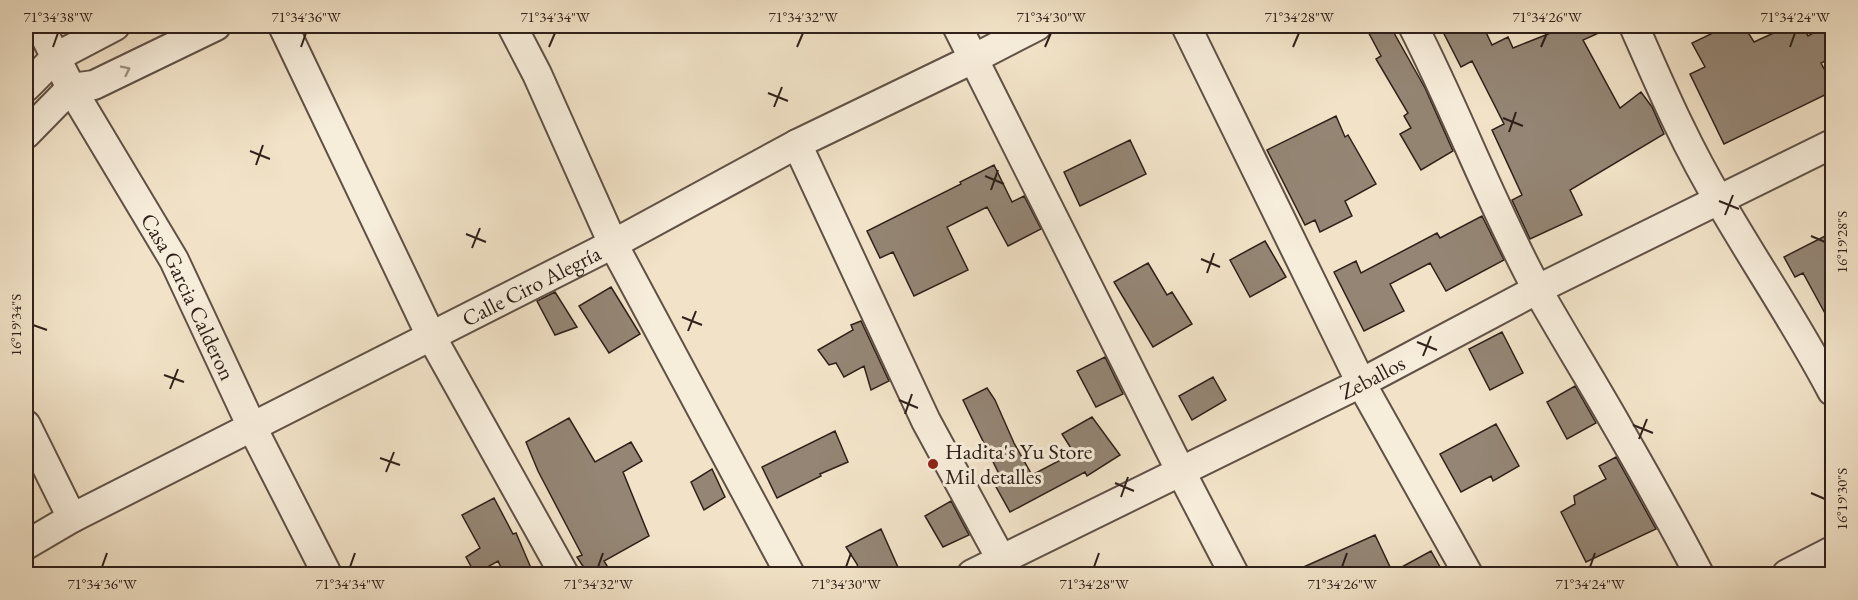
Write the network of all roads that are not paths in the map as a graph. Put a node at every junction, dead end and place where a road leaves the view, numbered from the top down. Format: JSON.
{"nodes":[{"id":1,"x":40,"y":26,"type":"edge"},
{"id":2,"x":115,"y":26,"type":"edge"},
{"id":3,"x":216,"y":26,"type":"edge"},
{"id":4,"x":283,"y":26,"type":"edge"},
{"id":5,"x":512,"y":26,"type":"edge"},
{"id":6,"x":957,"y":26,"type":"edge"},
{"id":7,"x":1037,"y":26,"type":"edge"},
{"id":8,"x":1186,"y":26,"type":"edge"},
{"id":9,"x":1413,"y":26,"type":"edge"},
{"id":10,"x":1634,"y":26,"type":"edge"},
{"id":11,"x":56,"y":57,"type":"junction"},
{"id":12,"x":974,"y":59,"type":"junction"},
{"id":13,"x":26,"y":87,"type":"edge"},
{"id":14,"x":71,"y":88,"type":"junction"},
{"id":15,"x":26,"y":134,"type":"edge"},
{"id":16,"x":797,"y":144,"type":"junction"},
{"id":17,"x":1833,"y":144,"type":"edge"},
{"id":18,"x":1719,"y":201,"type":"junction"},
{"id":19,"x":613,"y":244,"type":"junction"},
{"id":20,"x":1538,"y":290,"type":"junction"},
{"id":21,"x":431,"y":336,"type":"junction"},
{"id":22,"x":1361,"y":383,"type":"junction"},
{"id":23,"x":1833,"y":391,"type":"edge"},
{"id":24,"x":26,"y":425,"type":"edge"},
{"id":25,"x":252,"y":427,"type":"junction"},
{"id":26,"x":1181,"y":471,"type":"junction"},
{"id":27,"x":72,"y":518,"type":"junction"},
{"id":28,"x":26,"y":545,"type":"edge"},
{"id":29,"x":1833,"y":551,"type":"edge"},
{"id":30,"x":1003,"y":567,"type":"edge"},
{"id":31,"x":327,"y":574,"type":"edge"},
{"id":32,"x":564,"y":574,"type":"edge"},
{"id":33,"x":790,"y":574,"type":"edge"},
{"id":34,"x":972,"y":574,"type":"edge"},
{"id":35,"x":1234,"y":574,"type":"edge"},
{"id":36,"x":1468,"y":574,"type":"edge"},
{"id":37,"x":1699,"y":574,"type":"edge"},
{"id":38,"x":1787,"y":574,"type":"edge"}],
"edges":[{"from":1,"to":11,"type":"street","name":"Casa Garcia Calderon"},
{"from":2,"to":11,"type":"street"},
{"from":14,"to":3,"type":"street","one_way":true},
{"from":4,"to":21,"type":"street"},
{"from":5,"to":19,"type":"street"},
{"from":6,"to":12,"type":"street"},
{"from":7,"to":12,"type":"street","name":"Calle Ciro Alegría"},
{"from":8,"to":22,"type":"street"},
{"from":9,"to":20,"type":"street"},
{"from":10,"to":18,"type":"street"},
{"from":11,"to":13,"type":"street"},
{"from":11,"to":14,"type":"street","name":"Casa Garcia Calderon"},
{"from":12,"to":16,"type":"street","name":"Calle Ciro Alegría"},
{"from":12,"to":26,"type":"street"},
{"from":14,"to":15,"type":"street"},
{"from":14,"to":25,"type":"street","name":"Casa Garcia Calderon"},
{"from":16,"to":19,"type":"street","name":"Calle Ciro Alegría"},
{"from":16,"to":30,"type":"street"},
{"from":17,"to":18,"type":"street","name":"Zeballos"},
{"from":18,"to":20,"type":"street","name":"Zeballos"},
{"from":18,"to":23,"type":"street"},
{"from":19,"to":21,"type":"street","name":"Calle Ciro Alegría"},
{"from":19,"to":33,"type":"street"},
{"from":20,"to":22,"type":"street","name":"Zeballos"},
{"from":20,"to":37,"type":"street"},
{"from":21,"to":25,"type":"street","name":"Calle Ciro Alegría"},
{"from":21,"to":32,"type":"street"},
{"from":22,"to":26,"type":"street","name":"Zeballos"},
{"from":22,"to":36,"type":"street"},
{"from":24,"to":27,"type":"street"},
{"from":25,"to":27,"type":"street","name":"Calle Ciro Alegría"},
{"from":25,"to":31,"type":"street","name":"Casa Garcia Calderon"},
{"from":26,"to":30,"type":"street","name":"Zeballos"},
{"from":26,"to":35,"type":"street"},
{"from":27,"to":28,"type":"street","name":"Calle Ciro Alegría"},
{"from":29,"to":38,"type":"street"},
{"from":30,"to":34,"type":"street","name":"Zeballos"}]}
